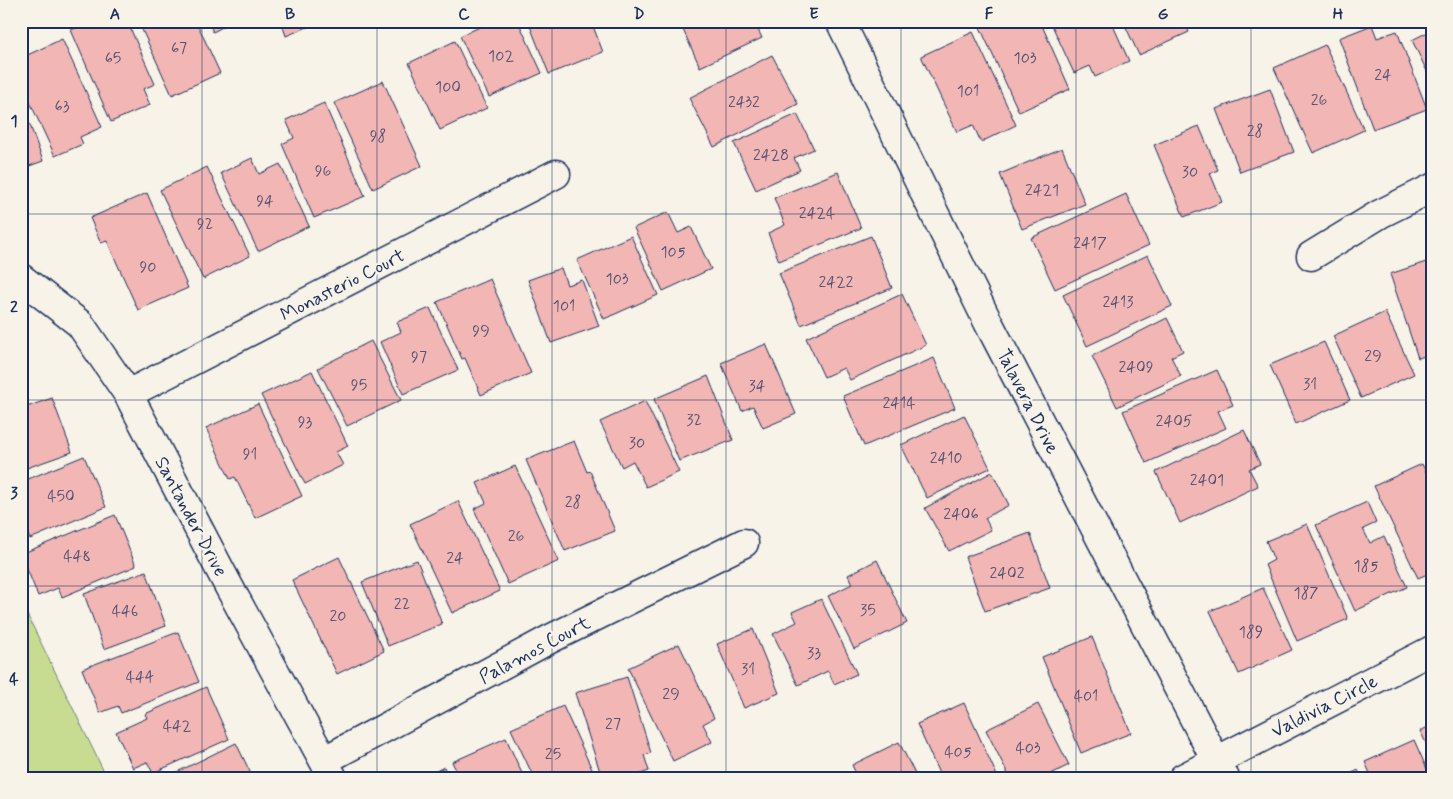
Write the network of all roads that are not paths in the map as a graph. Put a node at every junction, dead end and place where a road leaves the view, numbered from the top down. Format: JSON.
{"nodes":[{"id":1,"x":847,"y":24,"type":"edge"},
{"id":2,"x":556,"y":174,"type":"dead end"},
{"id":3,"x":1432,"y":188,"type":"edge"},
{"id":4,"x":1311,"y":256,"type":"dead end"},
{"id":5,"x":21,"y":278,"type":"edge"},
{"id":6,"x":128,"y":394,"type":"junction"},
{"id":7,"x":744,"y":543,"type":"dead end"},
{"id":8,"x":1432,"y":650,"type":"edge"},
{"id":9,"x":329,"y":769,"type":"edge"},
{"id":10,"x":1221,"y":769,"type":"edge"},
{"id":11,"x":1184,"y":778,"type":"edge"}],
"edges":[{"from":1,"to":10,"type":"street","name":"Talavera Drive"},
{"from":2,"to":6,"type":"street","name":"Monasterio Court"},
{"from":3,"to":4,"type":"street"},
{"from":5,"to":6,"type":"street","name":"Santander Drive"},
{"from":6,"to":9,"type":"street","name":"Santander Drive"},
{"from":7,"to":9,"type":"street","name":"Palamos Court"},
{"from":8,"to":10,"type":"street","name":"Valdivia Circle"},
{"from":10,"to":11,"type":"street"}]}
